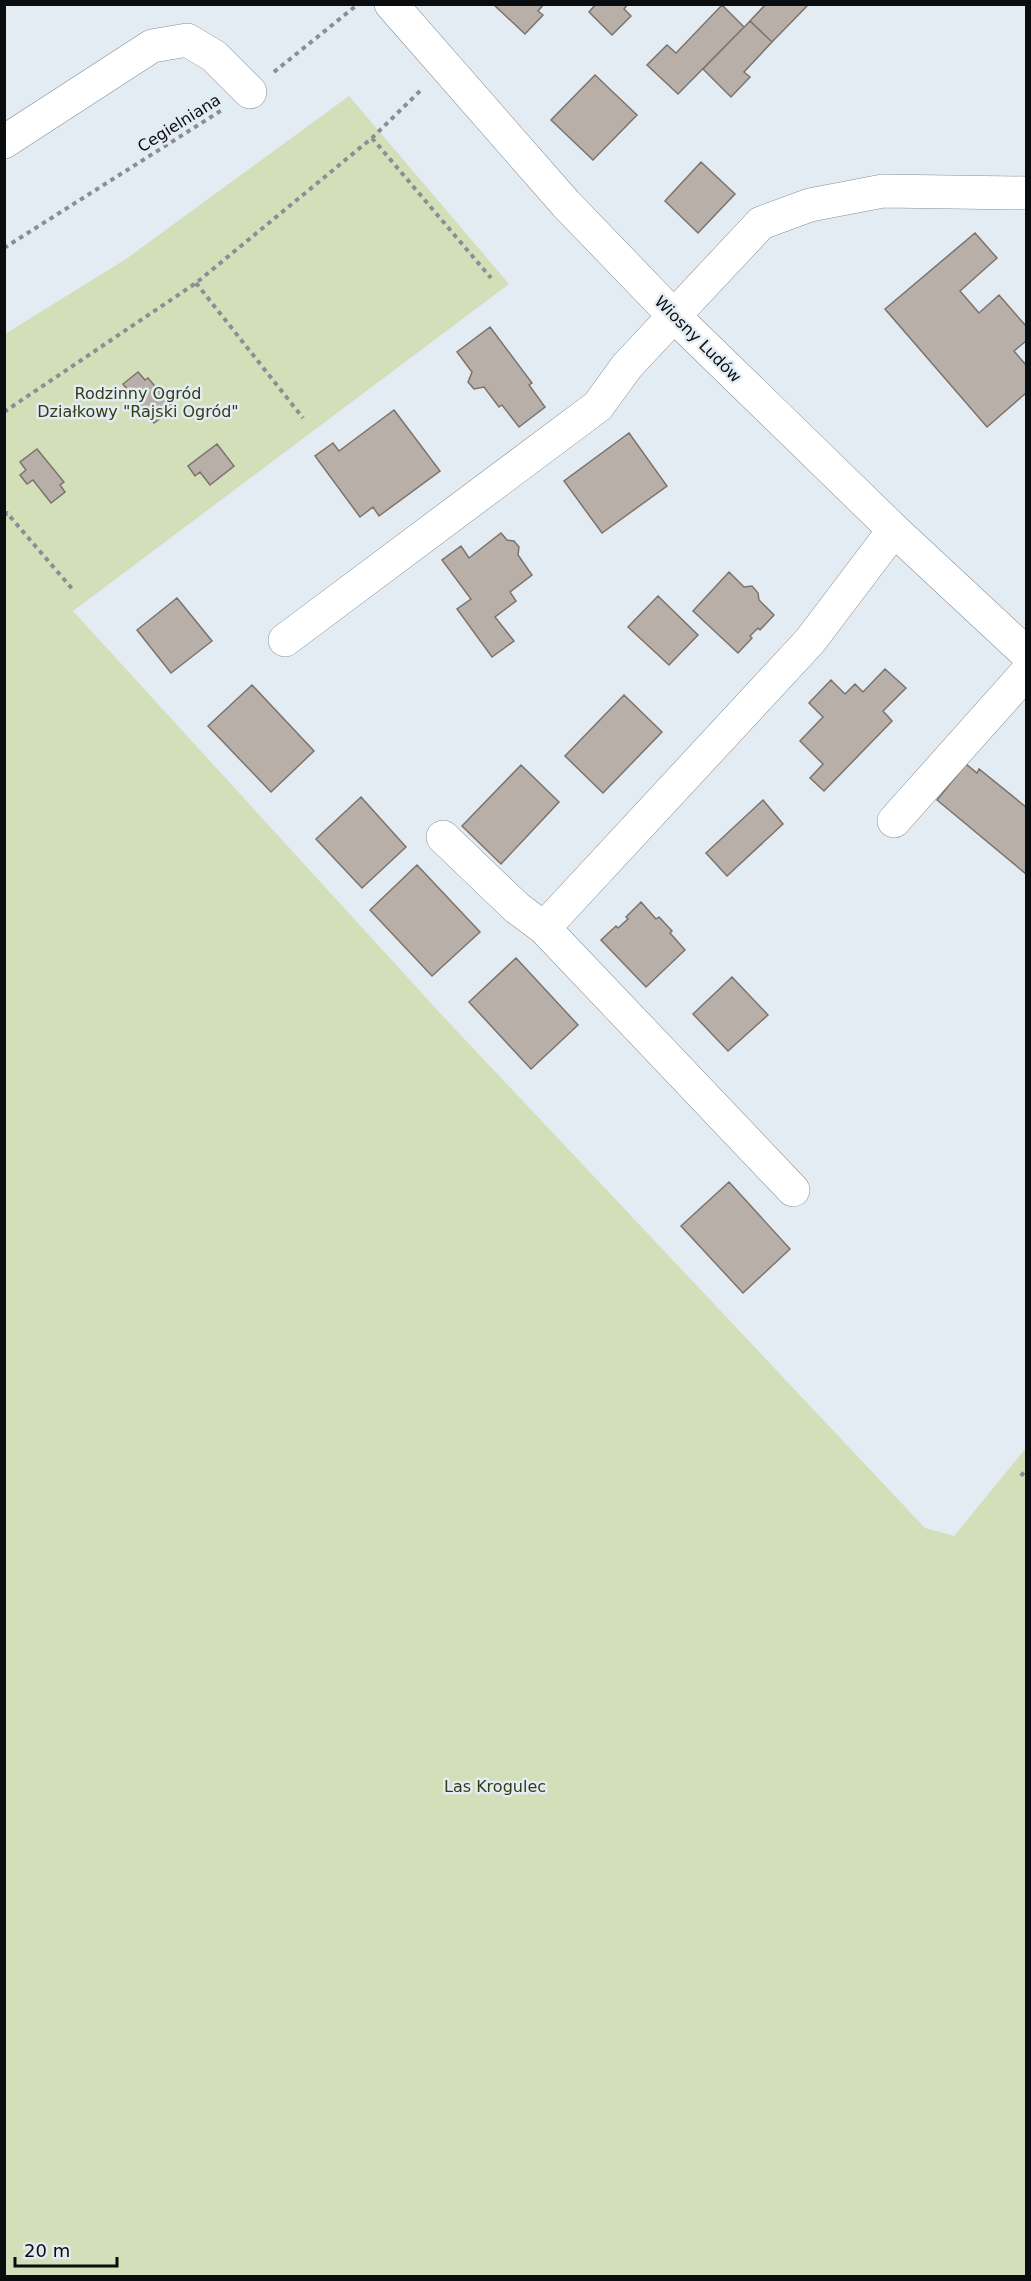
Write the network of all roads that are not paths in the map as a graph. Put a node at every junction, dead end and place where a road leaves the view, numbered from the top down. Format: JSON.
{"nodes":[{"id":1,"x":391,"y":4,"type":"edge"},
{"id":2,"x":250,"y":92,"type":"road end"},
{"id":3,"x":4,"y":142,"type":"edge"},
{"id":4,"x":1026,"y":193,"type":"edge"},
{"id":5,"x":674,"y":316,"type":"junction"},
{"id":6,"x":894,"y":530,"type":"junction"},
{"id":7,"x":285,"y":640,"type":"dead end"},
{"id":8,"x":1026,"y":653,"type":"edge"},
{"id":9,"x":1026,"y":673,"type":"edge"},
{"id":10,"x":894,"y":821,"type":"dead end"},
{"id":11,"x":442,"y":837,"type":"dead end"},
{"id":12,"x":544,"y":928,"type":"junction"},
{"id":13,"x":793,"y":1190,"type":"dead end"}],
"edges":[{"from":1,"to":5,"type":"street","name":"Wiosny Ludów"},
{"from":2,"to":3,"type":"street"},
{"from":4,"to":5,"type":"street"},
{"from":5,"to":6,"type":"street","name":"Wiosny Ludów"},
{"from":5,"to":7,"type":"street"},
{"from":6,"to":8,"type":"street","name":"Wiosny Ludów"},
{"from":6,"to":12,"type":"street"},
{"from":9,"to":10,"type":"street"},
{"from":11,"to":12,"type":"street"},
{"from":12,"to":13,"type":"street"}]}
